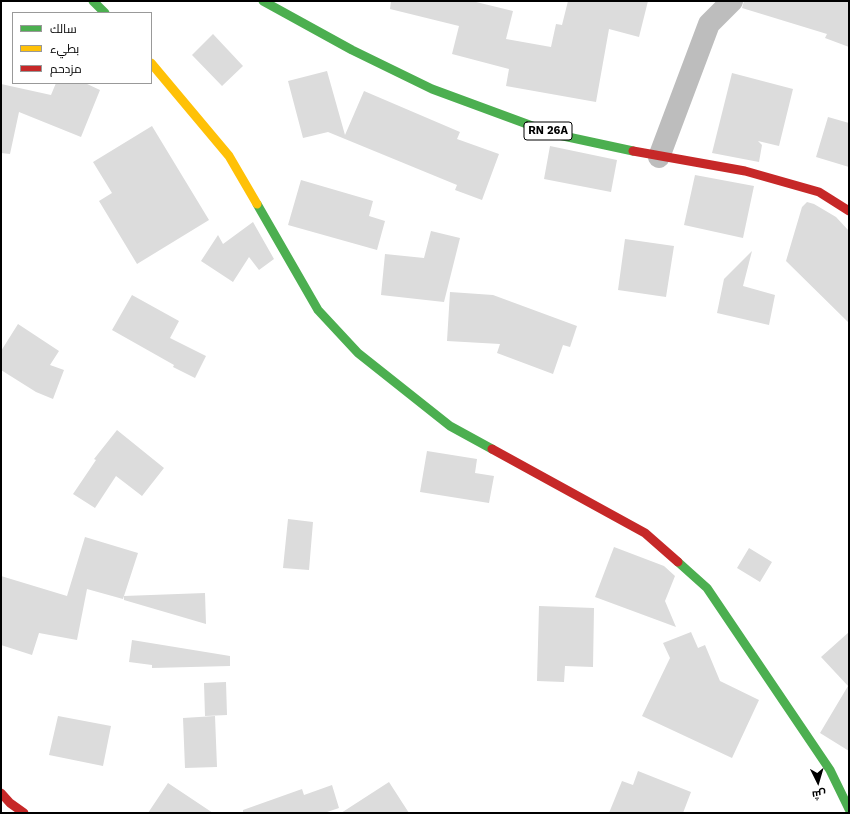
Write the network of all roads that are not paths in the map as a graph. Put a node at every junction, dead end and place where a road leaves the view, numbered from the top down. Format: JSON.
{"nodes":[{"id":1,"x":93,"y":1,"type":"edge"},
{"id":2,"x":263,"y":1,"type":"edge"},
{"id":3,"x":732,"y":1,"type":"edge"},
{"id":4,"x":104,"y":12,"type":"edge"},
{"id":5,"x":152,"y":63,"type":"edge"},
{"id":6,"x":659,"y":157,"type":"junction"},
{"id":7,"x":849,"y":211,"type":"edge"},
{"id":8,"x":1,"y":793,"type":"edge"},
{"id":9,"x":849,"y":809,"type":"edge"},
{"id":10,"x":24,"y":813,"type":"edge"}],
"edges":[{"from":1,"to":4,"type":"street"},
{"from":2,"to":6,"type":"street","number":"RN 26A"},
{"from":3,"to":6,"type":"street"},
{"from":5,"to":9,"type":"street"},
{"from":6,"to":7,"type":"street","number":"RN 26A"},
{"from":8,"to":10,"type":"street"}]}
